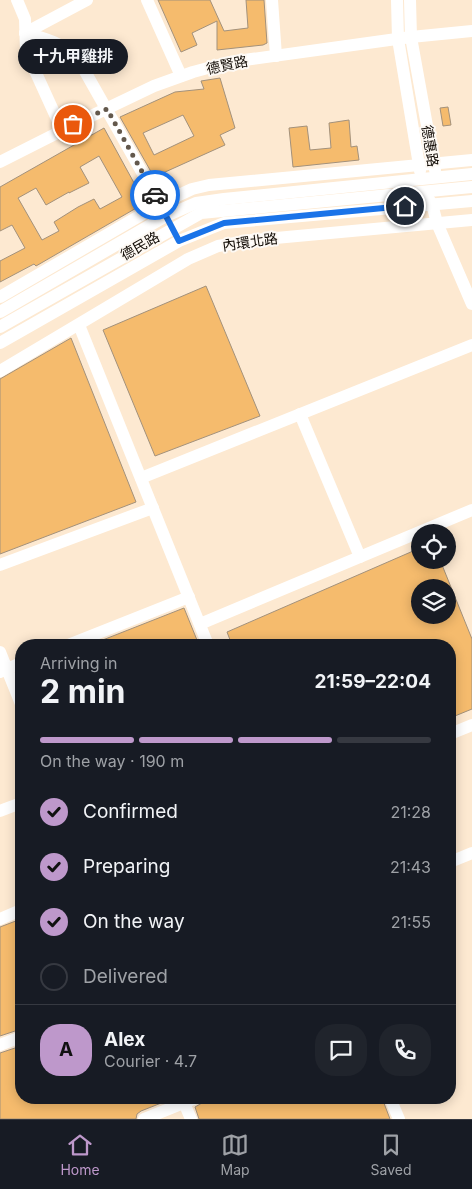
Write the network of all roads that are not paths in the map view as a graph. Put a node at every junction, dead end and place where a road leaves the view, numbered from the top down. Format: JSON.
{"nodes":[{"id":1,"x":17,"y":0,"type":"edge"},
{"id":2,"x":87,"y":0,"type":"edge"},
{"id":3,"x":147,"y":0,"type":"edge"},
{"id":4,"x":272,"y":0,"type":"edge"},
{"id":5,"x":397,"y":0,"type":"edge"},
{"id":6,"x":410,"y":0,"type":"edge"},
{"id":7,"x":472,"y":31,"type":"edge"},
{"id":8,"x":26,"y":33,"type":"junction"},
{"id":9,"x":411,"y":37,"type":"junction"},
{"id":10,"x":398,"y":39,"type":"junction"},
{"id":11,"x":276,"y":56,"type":"junction"},
{"id":12,"x":180,"y":76,"type":"junction"},
{"id":13,"x":107,"y":109,"type":"junction"},
{"id":14,"x":62,"y":130,"type":"junction"},
{"id":15,"x":2,"y":157,"type":"edge"},
{"id":16,"x":472,"y":160,"type":"edge"},
{"id":17,"x":434,"y":162,"type":"junction"},
{"id":18,"x":419,"y":164,"type":"junction"},
{"id":19,"x":472,"y":174,"type":"edge"},
{"id":20,"x":429,"y":184,"type":"junction"},
{"id":21,"x":472,"y":187,"type":"edge"},
{"id":22,"x":472,"y":201,"type":"edge"},
{"id":23,"x":160,"y":204,"type":"junction"},
{"id":24,"x":432,"y":204,"type":"junction"},
{"id":25,"x":472,"y":220,"type":"edge"},
{"id":26,"x":169,"y":222,"type":"junction"},
{"id":27,"x":437,"y":223,"type":"junction"},
{"id":28,"x":179,"y":241,"type":"junction"},
{"id":29,"x":0,"y":297,"type":"edge"},
{"id":30,"x":472,"y":304,"type":"edge"},
{"id":31,"x":0,"y":312,"type":"edge"},
{"id":32,"x":79,"y":325,"type":"junction"},
{"id":33,"x":0,"y":327,"type":"edge"},
{"id":34,"x":1,"y":340,"type":"edge"},
{"id":35,"x":472,"y":345,"type":"edge"},
{"id":36,"x":0,"y":371,"type":"edge"},
{"id":37,"x":300,"y":414,"type":"junction"},
{"id":38,"x":141,"y":478,"type":"junction"},
{"id":39,"x":153,"y":508,"type":"junction"},
{"id":40,"x":472,"y":510,"type":"edge"},
{"id":41,"x":360,"y":557,"type":"junction"},
{"id":42,"x":0,"y":566,"type":"edge"},
{"id":43,"x":189,"y":597,"type":"junction"},
{"id":44,"x":200,"y":624,"type":"junction"},
{"id":45,"x":83,"y":639,"type":"edge"},
{"id":46,"x":206,"y":639,"type":"edge"},
{"id":47,"x":0,"y":652,"type":"edge"},
{"id":48,"x":4,"y":670,"type":"edge"},
{"id":49,"x":15,"y":692,"type":"edge"},
{"id":50,"x":472,"y":725,"type":"edge"},
{"id":51,"x":456,"y":732,"type":"edge"},
{"id":52,"x":15,"y":805,"type":"edge"},
{"id":53,"x":0,"y":811,"type":"edge"},
{"id":54,"x":472,"y":853,"type":"edge"},
{"id":55,"x":456,"y":860,"type":"edge"},
{"id":56,"x":15,"y":913,"type":"edge"},
{"id":57,"x":0,"y":919,"type":"edge"},
{"id":58,"x":15,"y":1039,"type":"edge"},
{"id":59,"x":0,"y":1045,"type":"edge"},
{"id":60,"x":176,"y":1104,"type":"edge"},
{"id":61,"x":188,"y":1104,"type":"edge"},
{"id":62,"x":392,"y":1104,"type":"edge"},
{"id":63,"x":396,"y":1118,"type":"edge"},
{"id":64,"x":144,"y":1119,"type":"edge"},
{"id":65,"x":191,"y":1119,"type":"edge"}],
"edges":[{"from":1,"to":8,"type":"street"},
{"from":2,"to":8,"type":"street"},
{"from":3,"to":12,"type":"street"},
{"from":4,"to":11,"type":"street"},
{"from":5,"to":10,"type":"street","name":"德惠路"},
{"from":6,"to":9,"type":"street","name":"德惠路"},
{"from":7,"to":9,"type":"street","name":"德賢路"},
{"from":8,"to":13,"type":"street"},
{"from":8,"to":14,"type":"street"},
{"from":9,"to":10,"type":"street","name":"德賢路"},
{"from":9,"to":17,"type":"street","name":"德惠路"},
{"from":10,"to":11,"type":"street","name":"德賢路"},
{"from":10,"to":18,"type":"street","name":"德惠路"},
{"from":11,"to":12,"type":"street","name":"德賢路"},
{"from":12,"to":13,"type":"street","name":"德賢路"},
{"from":13,"to":14,"type":"street","name":"德賢路"},
{"from":13,"to":23,"type":"street"},
{"from":14,"to":15,"type":"street","name":"德賢路"},
{"from":16,"to":17,"type":"street","name":"德民路"},
{"from":17,"to":18,"type":"street","name":"德民路"},
{"from":17,"to":20,"type":"street","name":"德惠路"},
{"from":18,"to":20,"type":"street","name":"德惠路"},
{"from":18,"to":23,"type":"street","name":"德民路"},
{"from":19,"to":20,"type":"street","name":"德民路"},
{"from":20,"to":21,"type":"street","name":"德民路"},
{"from":20,"to":24,"type":"street","name":"德惠路"},
{"from":20,"to":26,"type":"street","name":"德民路"},
{"from":22,"to":24,"type":"street","name":"德民路"},
{"from":23,"to":26,"type":"street"},
{"from":23,"to":29,"type":"street","name":"德民路"},
{"from":24,"to":27,"type":"street","name":"德惠路"},
{"from":24,"to":28,"type":"street","name":"德民路"},
{"from":25,"to":27,"type":"street","name":"內環北路"},
{"from":26,"to":28,"type":"street"},
{"from":26,"to":31,"type":"street","name":"德民路"},
{"from":26,"to":33,"type":"street","name":"德民路"},
{"from":27,"to":30,"type":"street","name":"德惠路"},
{"from":27,"to":32,"type":"street","name":"內環北路"},
{"from":28,"to":34,"type":"street","name":"德民路"},
{"from":32,"to":36,"type":"street","name":"內環北路"},
{"from":32,"to":38,"type":"street"},
{"from":35,"to":37,"type":"street"},
{"from":37,"to":38,"type":"street"},
{"from":37,"to":41,"type":"street"},
{"from":38,"to":39,"type":"street"},
{"from":39,"to":42,"type":"street"},
{"from":39,"to":43,"type":"street"},
{"from":40,"to":41,"type":"street"},
{"from":41,"to":44,"type":"street"},
{"from":43,"to":44,"type":"street"},
{"from":43,"to":45,"type":"street"},
{"from":44,"to":46,"type":"street"},
{"from":47,"to":48,"type":"street"},
{"from":48,"to":49,"type":"street"},
{"from":50,"to":51,"type":"street"},
{"from":52,"to":53,"type":"street"},
{"from":54,"to":55,"type":"street"},
{"from":56,"to":57,"type":"street"},
{"from":58,"to":59,"type":"street"},
{"from":60,"to":64,"type":"street"},
{"from":61,"to":65,"type":"street"},
{"from":62,"to":63,"type":"street"}]}
